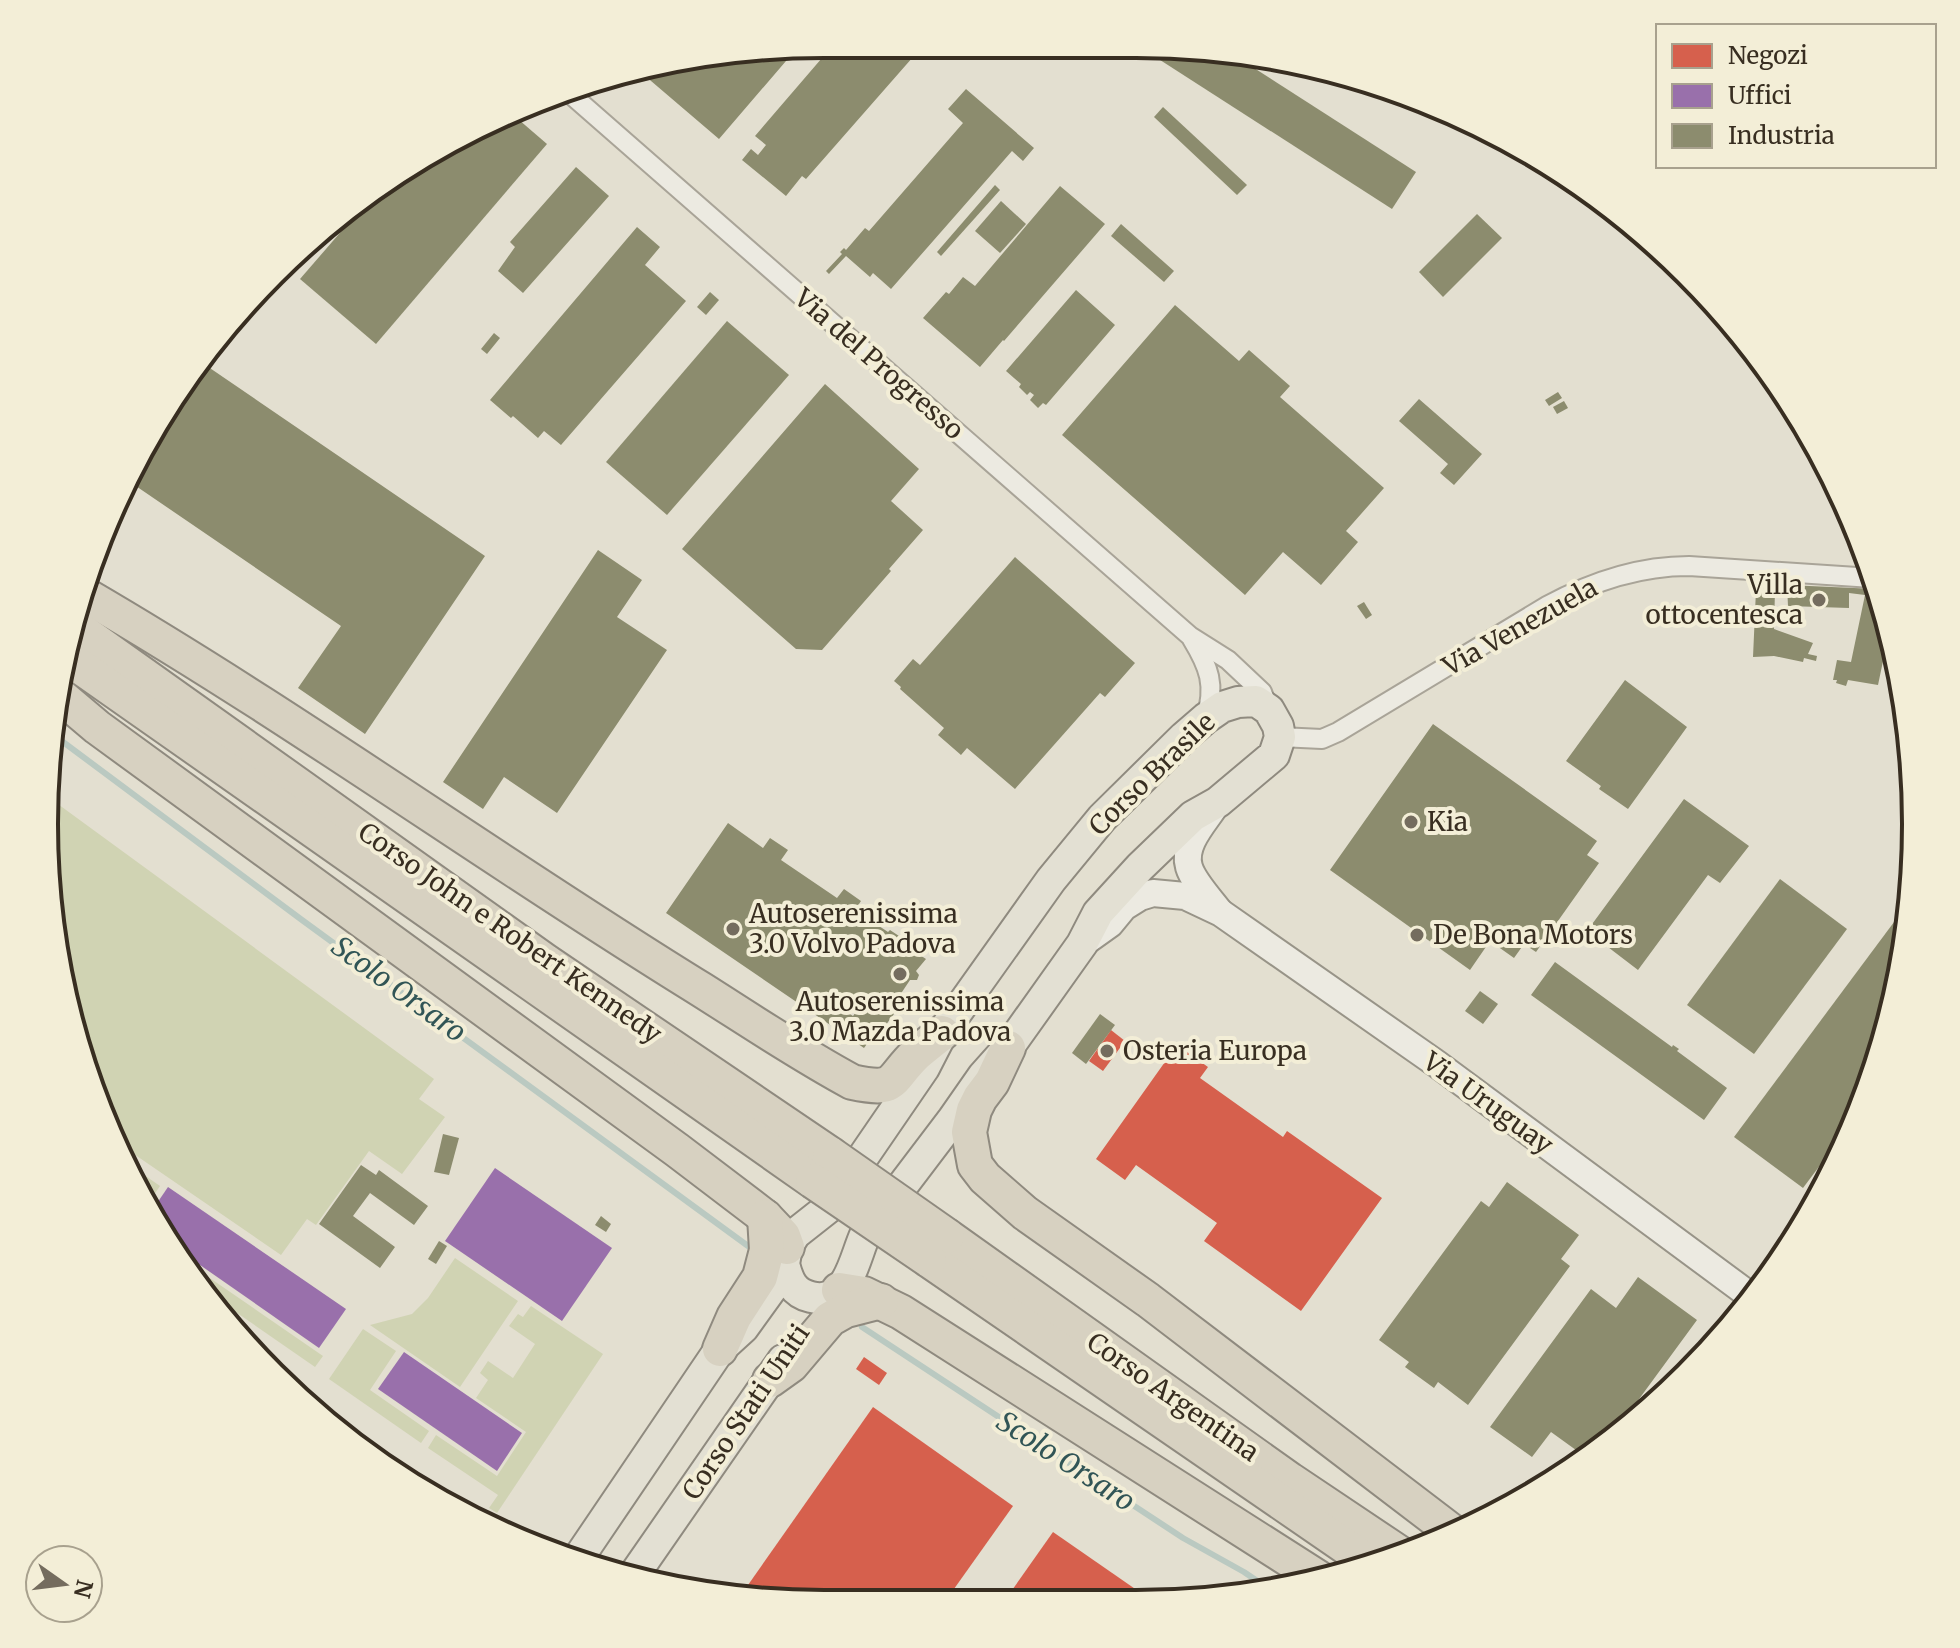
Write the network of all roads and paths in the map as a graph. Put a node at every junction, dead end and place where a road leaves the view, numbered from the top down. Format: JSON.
{"nodes":[{"id":1,"x":577,"y":99,"type":"edge"},
{"id":2,"x":1861,"y":577,"type":"edge"},
{"id":3,"x":92,"y":600,"type":"edge"},
{"id":4,"x":83,"y":632,"type":"edge"},
{"id":5,"x":1190,"y":636,"type":"junction"},
{"id":6,"x":76,"y":663,"type":"edge"},
{"id":7,"x":68,"y":703,"type":"edge"},
{"id":8,"x":1206,"y":718,"type":"junction"},
{"id":9,"x":1285,"y":729,"type":"junction"},
{"id":10,"x":1218,"y":802,"type":"junction"},
{"id":11,"x":1221,"y":913,"type":"junction"},
{"id":12,"x":1082,"y":944,"type":"junction"},
{"id":13,"x":942,"y":1033,"type":"junction"},
{"id":14,"x":1008,"y":1048,"type":"junction"},
{"id":15,"x":824,"y":1181,"type":"junction"},
{"id":16,"x":765,"y":1217,"type":"junction"},
{"id":17,"x":938,"y":1248,"type":"junction"},
{"id":18,"x":785,"y":1256,"type":"junction"},
{"id":19,"x":839,"y":1286,"type":"junction"},
{"id":20,"x":1743,"y":1291,"type":"edge"},
{"id":21,"x":881,"y":1301,"type":"junction"},
{"id":22,"x":720,"y":1349,"type":"junction"},
{"id":23,"x":770,"y":1380,"type":"junction"},
{"id":24,"x":1444,"y":1525,"type":"edge"},
{"id":25,"x":1389,"y":1546,"type":"edge"},
{"id":26,"x":583,"y":1551,"type":"edge"},
{"id":27,"x":1360,"y":1556,"type":"edge"},
{"id":28,"x":640,"y":1567,"type":"edge"},
{"id":29,"x":1306,"y":1570,"type":"edge"}],
"edges":[{"from":1,"to":5,"type":"street","name":"Via del Progresso"},
{"from":2,"to":9,"type":"street","name":"Via Venezuela"},
{"from":3,"to":13,"type":"highway"},
{"from":4,"to":15,"type":"highway","name":"Corso John e Robert Kennedy"},
{"from":5,"to":8,"type":"street","name":"Via del Progresso"},
{"from":5,"to":9,"type":"street","name":"Via del Progresso"},
{"from":6,"to":15,"type":"highway","name":"Corso John e Robert Kennedy"},
{"from":7,"to":16,"type":"highway"},
{"from":8,"to":9,"type":"main road","name":"Corso Brasile"},
{"from":8,"to":13,"type":"main road","name":"Corso Brasile"},
{"from":9,"to":10,"type":"main road"},
{"from":10,"to":11,"type":"street","name":"Via Uruguay"},
{"from":10,"to":12,"type":"main road"},
{"from":11,"to":12,"type":"street","name":"Via Uruguay"},
{"from":11,"to":20,"type":"street","name":"Via Uruguay"},
{"from":12,"to":14,"type":"main road"},
{"from":13,"to":15,"type":"main road","name":"Corso Brasile"},
{"from":14,"to":19,"type":"main road","name":"Corso Stati Uniti"},
{"from":14,"to":24,"type":"highway"},
{"from":15,"to":17,"type":"highway","name":"Corso John e Robert Kennedy","bridge":true},
{"from":15,"to":18,"type":"main road","name":"Corso Stati Uniti"},
{"from":16,"to":18,"type":"highway"},
{"from":16,"to":22,"type":"highway"},
{"from":17,"to":25,"type":"highway","name":"Corso Argentina"},
{"from":17,"to":27,"type":"highway","name":"Corso Argentina"},
{"from":18,"to":19,"type":"main road","name":"Corso Stati Uniti"},
{"from":18,"to":22,"type":"main road","name":"Corso Stati Uniti"},
{"from":19,"to":21,"type":"highway"},
{"from":19,"to":23,"type":"main road","name":"Corso Stati Uniti"},
{"from":21,"to":23,"type":"highway"},
{"from":21,"to":29,"type":"highway"},
{"from":22,"to":26,"type":"main road","name":"Corso Stati Uniti"},
{"from":23,"to":28,"type":"main road","name":"Corso Stati Uniti"}]}
